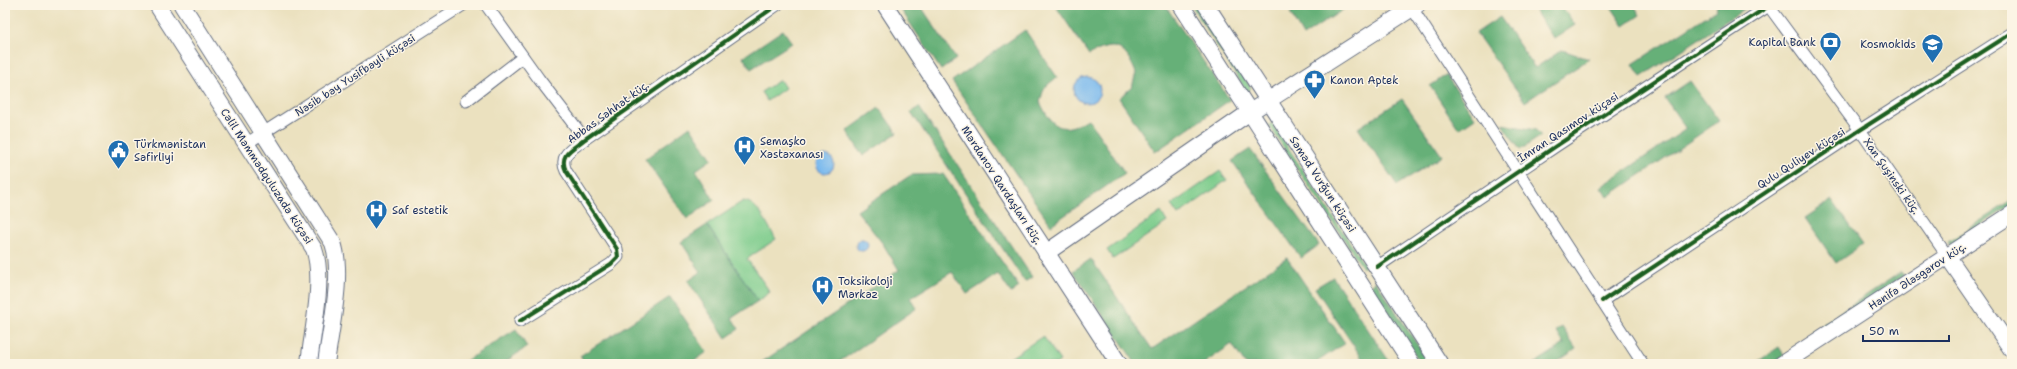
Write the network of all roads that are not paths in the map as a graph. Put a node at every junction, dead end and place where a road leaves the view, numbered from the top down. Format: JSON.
{"nodes":[{"id":1,"x":157,"y":5,"type":"edge"},
{"id":2,"x":182,"y":5,"type":"edge"},
{"id":3,"x":463,"y":5,"type":"edge"},
{"id":4,"x":486,"y":5,"type":"edge"},
{"id":5,"x":777,"y":5,"type":"edge"},
{"id":6,"x":885,"y":5,"type":"edge"},
{"id":7,"x":1181,"y":5,"type":"edge"},
{"id":8,"x":1206,"y":5,"type":"edge"},
{"id":9,"x":1769,"y":5,"type":"edge"},
{"id":10,"x":1413,"y":6,"type":"edge"},
{"id":11,"x":2012,"y":33,"type":"edge"},
{"id":12,"x":523,"y":57,"type":"junction"},
{"id":13,"x":1268,"y":100,"type":"junction"},
{"id":14,"x":466,"y":101,"type":"dead end"},
{"id":15,"x":1250,"y":112,"type":"junction"},
{"id":16,"x":1860,"y":130,"type":"junction"},
{"id":17,"x":264,"y":133,"type":"junction"},
{"id":18,"x":585,"y":139,"type":"junction"},
{"id":19,"x":246,"y":144,"type":"junction"},
{"id":20,"x":1519,"y":170,"type":"junction"},
{"id":21,"x":2012,"y":214,"type":"edge"},
{"id":22,"x":1046,"y":253,"type":"junction"},
{"id":23,"x":1948,"y":257,"type":"junction"},
{"id":24,"x":337,"y":258,"type":"junction"},
{"id":25,"x":318,"y":259,"type":"junction"},
{"id":26,"x":1377,"y":267,"type":"junction"},
{"id":27,"x":1358,"y":280,"type":"junction"},
{"id":28,"x":1602,"y":301,"type":"junction"},
{"id":29,"x":520,"y":321,"type":"dead end"},
{"id":30,"x":2012,"y":350,"type":"edge"},
{"id":31,"x":309,"y":364,"type":"edge"},
{"id":32,"x":326,"y":364,"type":"edge"},
{"id":33,"x":1119,"y":364,"type":"edge"},
{"id":34,"x":1412,"y":364,"type":"edge"},
{"id":35,"x":1440,"y":364,"type":"edge"},
{"id":36,"x":1643,"y":364,"type":"edge"},
{"id":37,"x":1782,"y":364,"type":"edge"}],
"edges":[{"from":1,"to":19,"type":"main road","name":"Cəlil Məmmədquluzadə küçəsi"},
{"from":2,"to":17,"type":"main road","name":"Cəlil Məmmədquluzadə küçəsi"},
{"from":3,"to":17,"type":"street","name":"Nəsib bəy Yusifbəyli küçəsi"},
{"from":4,"to":12,"type":"street"},
{"from":5,"to":18,"type":"street","name":"Abbas Səhhət küç."},
{"from":6,"to":22,"type":"main road","name":"Mərdanov Qardaşları küç."},
{"from":7,"to":15,"type":"main road","name":"Səməd Vurğun küçəsi"},
{"from":8,"to":13,"type":"main road","name":"Səməd Vurğun küçəsi"},
{"from":9,"to":16,"type":"street","name":"Xan Şuşinski küç."},
{"from":9,"to":20,"type":"street","name":"İmran Qasımov küçəsi"},
{"from":10,"to":13,"type":"main road"},
{"from":10,"to":20,"type":"street"},
{"from":11,"to":16,"type":"street","name":"Qulu Quliyev küçəsi"},
{"from":12,"to":14,"type":"street"},
{"from":12,"to":18,"type":"street"},
{"from":13,"to":15,"type":"main road"},
{"from":13,"to":26,"type":"main road","name":"Səməd Vurğun küçəsi"},
{"from":15,"to":22,"type":"main road"},
{"from":15,"to":27,"type":"main road","name":"Səməd Vurğun küçəsi"},
{"from":16,"to":23,"type":"street","name":"Xan Şuşinski küç."},
{"from":16,"to":28,"type":"street","name":"Qulu Quliyev küçəsi"},
{"from":17,"to":19,"type":"street","name":"Nəsib bəy Yusifbəyli küçəsi"},
{"from":17,"to":24,"type":"main road","name":"Cəlil Məmmədquluzadə küçəsi"},
{"from":18,"to":29,"type":"street","name":"Abbas Səhhət küç."},
{"from":19,"to":25,"type":"main road","name":"Cəlil Məmmədquluzadə küçəsi"},
{"from":20,"to":26,"type":"street","name":"İmran Qasımov küçəsi"},
{"from":20,"to":28,"type":"street"},
{"from":21,"to":23,"type":"main road","name":"Hənifə Ələsgərov küç."},
{"from":22,"to":33,"type":"main road","name":"Mərdanov Qardaşları küç."},
{"from":23,"to":30,"type":"main road","name":"Xan Şuşinski küç."},
{"from":23,"to":37,"type":"main road","name":"Hənifə Ələsgərov küç."},
{"from":24,"to":25,"type":"main road"},
{"from":24,"to":32,"type":"main road","name":"Cəlil Məmmədquluzadə küçəsi"},
{"from":25,"to":31,"type":"main road","name":"Cəlil Məmmədquluzadə küçəsi"},
{"from":26,"to":27,"type":"main road"},
{"from":26,"to":35,"type":"main road","name":"Səməd Vurğun küçəsi"},
{"from":27,"to":34,"type":"main road","name":"Səməd Vurğun küçəsi"},
{"from":28,"to":36,"type":"street"}]}
